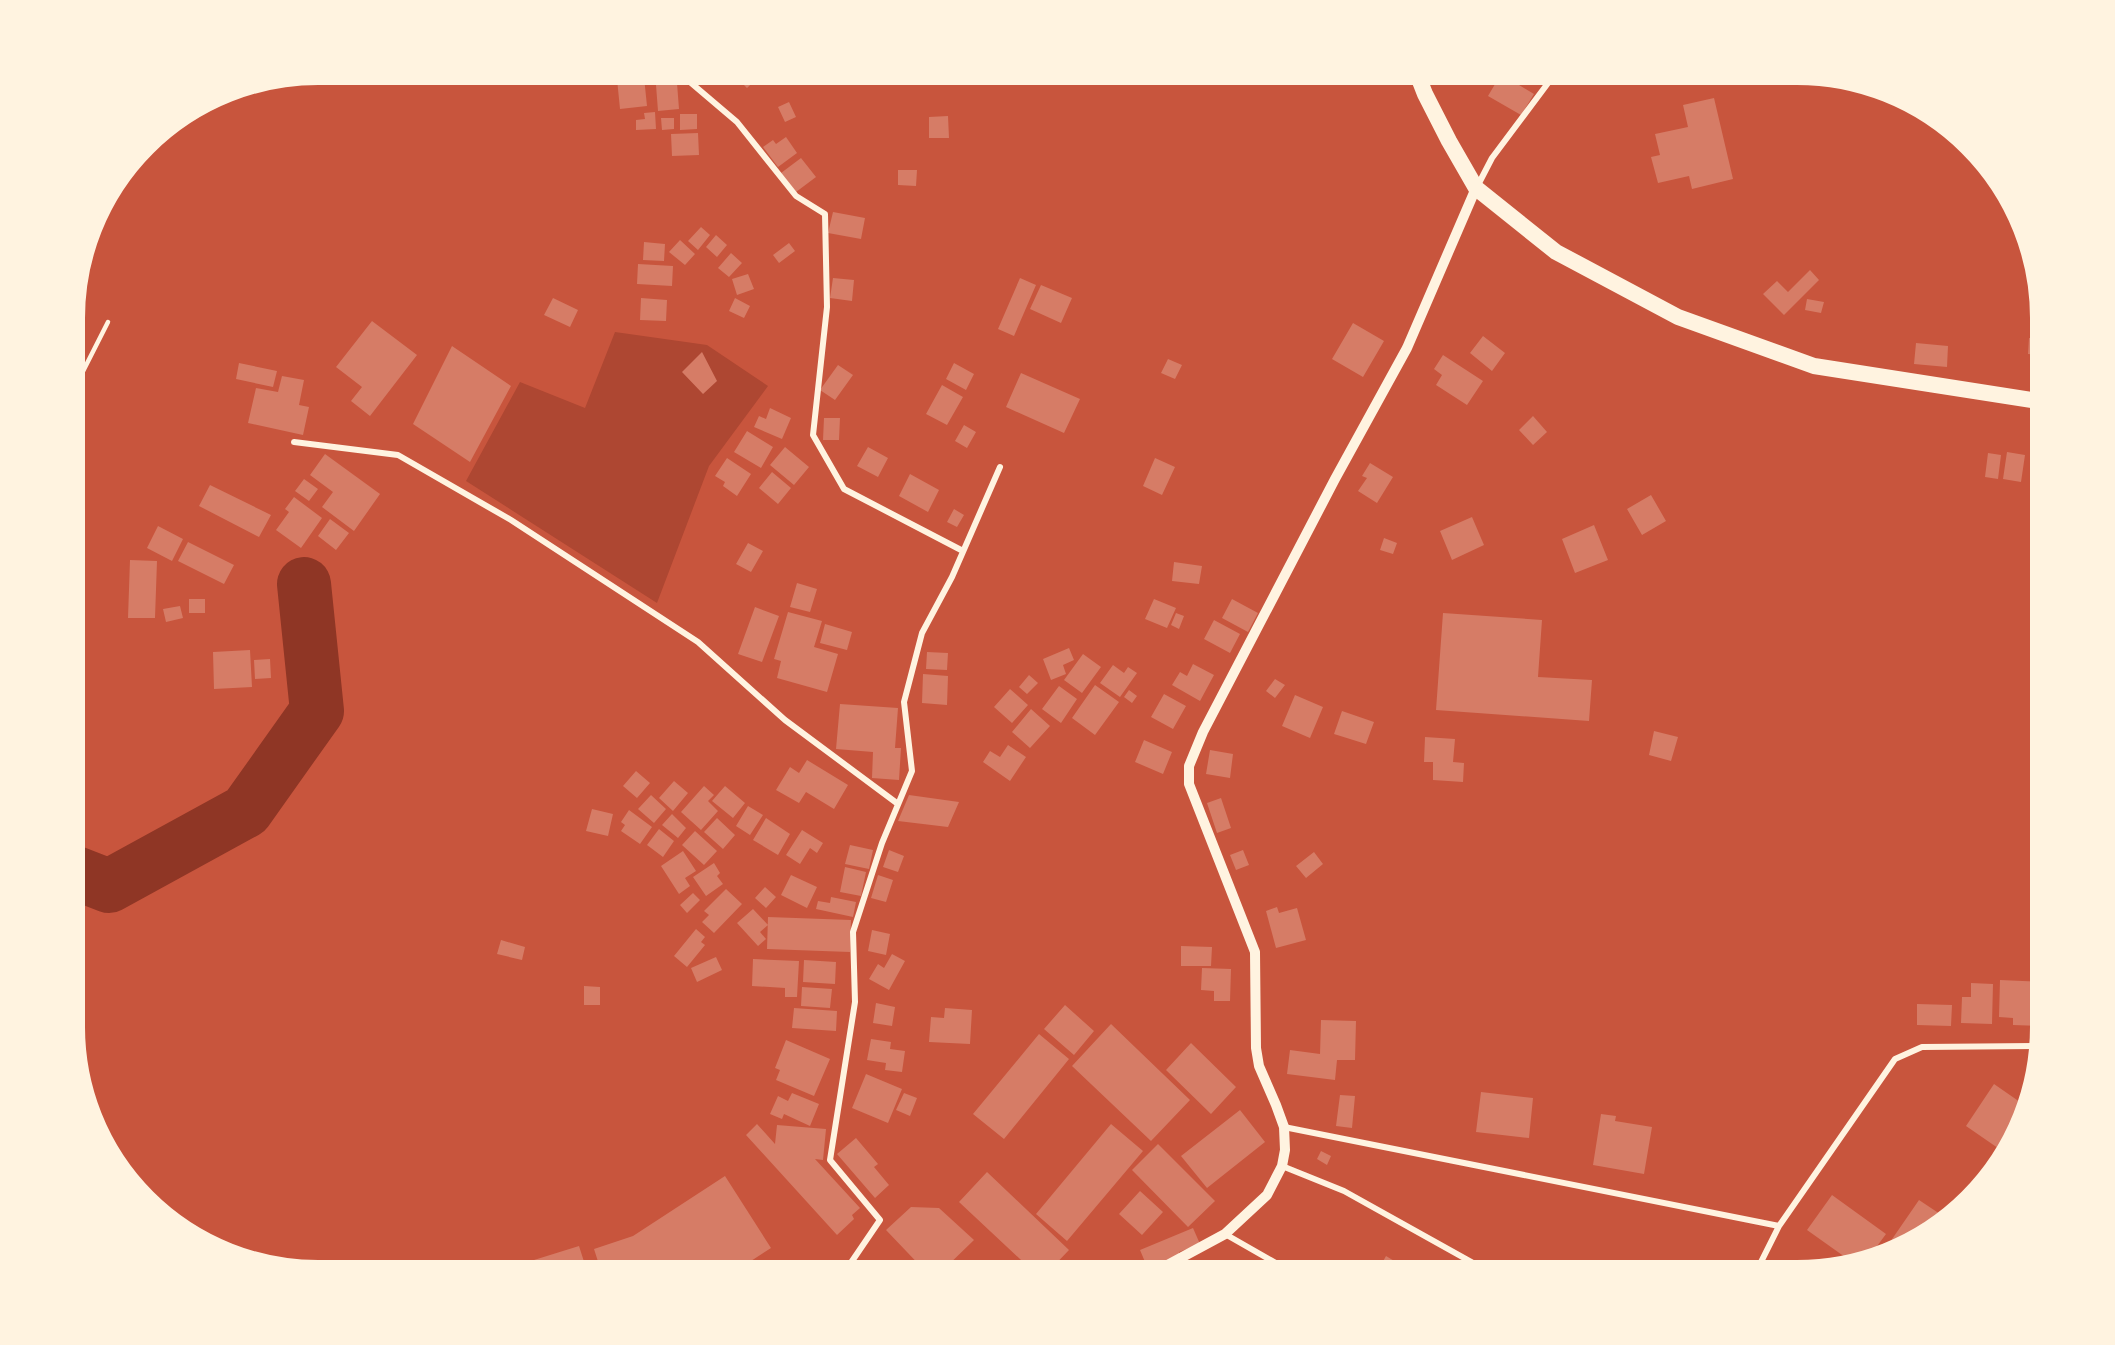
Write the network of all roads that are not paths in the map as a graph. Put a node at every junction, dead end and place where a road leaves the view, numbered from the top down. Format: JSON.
{"nodes":[{"id":1,"x":690,"y":81,"type":"edge"},
{"id":2,"x":1420,"y":81,"type":"edge"},
{"id":3,"x":1549,"y":81,"type":"edge"},
{"id":4,"x":1476,"y":188,"type":"junction"},
{"id":5,"x":108,"y":322,"type":"dead end"},
{"id":6,"x":81,"y":375,"type":"edge"},
{"id":7,"x":2034,"y":400,"type":"edge"},
{"id":8,"x":294,"y":442,"type":"dead end"},
{"id":9,"x":1000,"y":467,"type":"dead end"},
{"id":10,"x":963,"y":551,"type":"junction"},
{"id":11,"x":898,"y":804,"type":"junction"},
{"id":12,"x":2033,"y":1046,"type":"edge"},
{"id":13,"x":1284,"y":1127,"type":"junction"},
{"id":14,"x":1282,"y":1166,"type":"junction"},
{"id":15,"x":1779,"y":1226,"type":"junction"},
{"id":16,"x":1225,"y":1234,"type":"junction"},
{"id":17,"x":850,"y":1264,"type":"edge"},
{"id":18,"x":1170,"y":1264,"type":"edge"},
{"id":19,"x":1278,"y":1264,"type":"edge"},
{"id":20,"x":1475,"y":1264,"type":"edge"},
{"id":21,"x":1760,"y":1264,"type":"edge"}],
"edges":[{"from":1,"to":10,"type":"street"},
{"from":2,"to":4,"type":"highway"},
{"from":3,"to":4,"type":"street"},
{"from":4,"to":7,"type":"highway"},
{"from":4,"to":13,"type":"street"},
{"from":5,"to":6,"type":"lane"},
{"from":8,"to":11,"type":"street"},
{"from":9,"to":10,"type":"street"},
{"from":10,"to":11,"type":"street"},
{"from":11,"to":17,"type":"street"},
{"from":12,"to":15,"type":"street"},
{"from":13,"to":14,"type":"street"},
{"from":13,"to":15,"type":"street"},
{"from":14,"to":16,"type":"street"},
{"from":14,"to":20,"type":"street"},
{"from":15,"to":21,"type":"street"},
{"from":16,"to":18,"type":"street"},
{"from":16,"to":19,"type":"street"}]}
